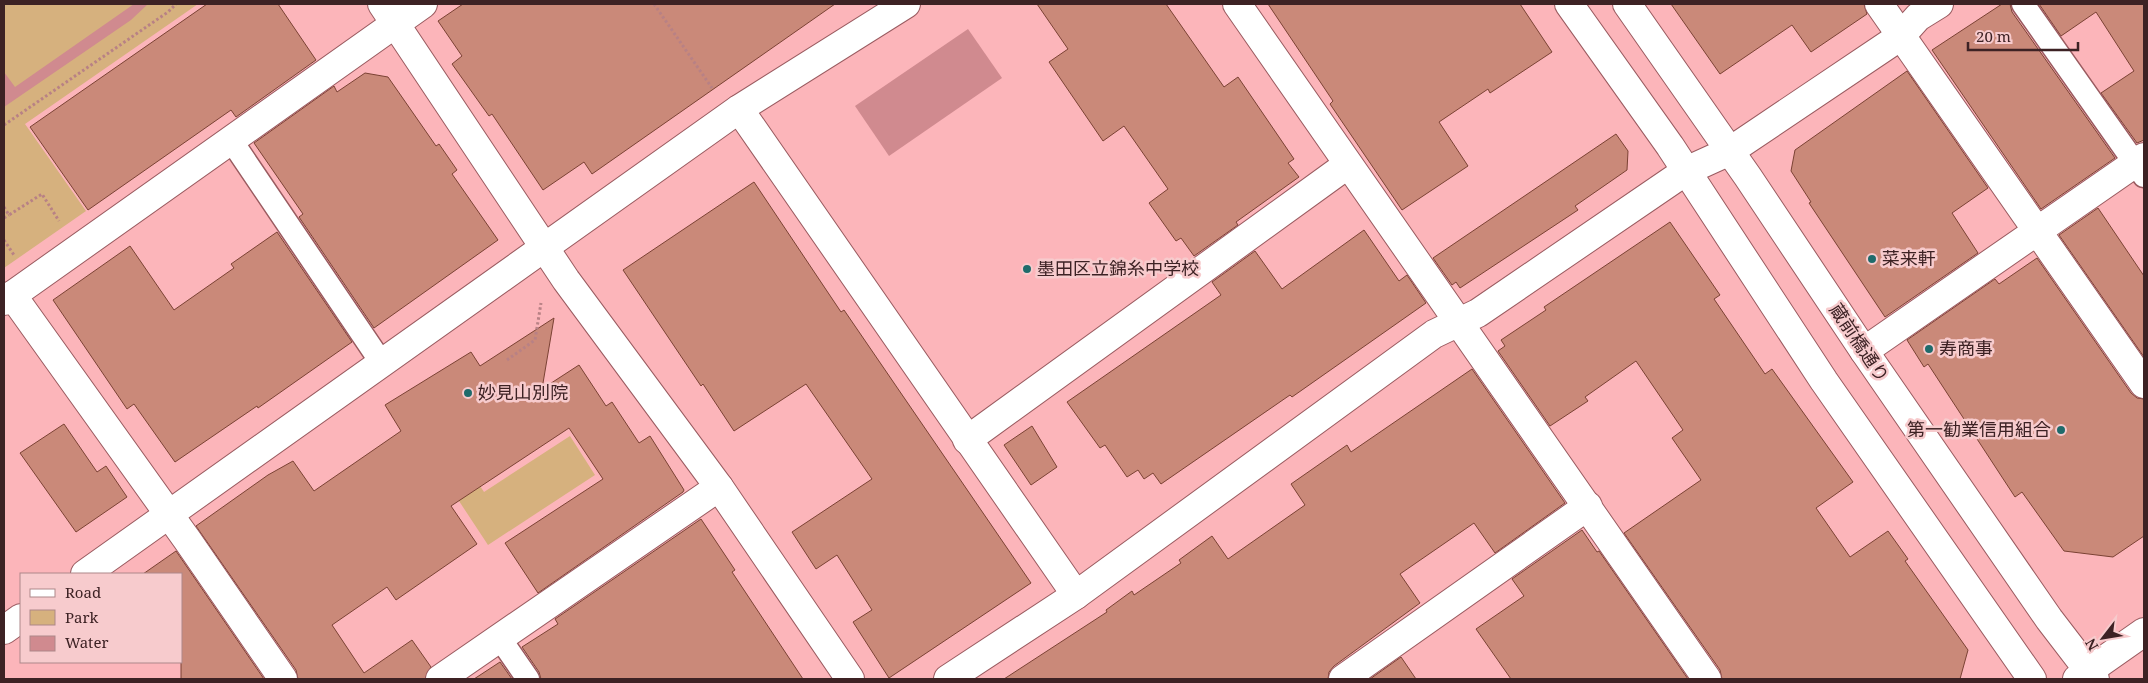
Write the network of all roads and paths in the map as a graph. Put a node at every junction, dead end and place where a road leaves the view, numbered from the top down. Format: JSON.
{"nodes":[{"id":1,"x":176,"y":4,"type":"edge"},
{"id":2,"x":423,"y":4,"type":"edge"},
{"id":3,"x":654,"y":4,"type":"edge"},
{"id":4,"x":906,"y":4,"type":"edge"},
{"id":5,"x":1237,"y":4,"type":"edge"},
{"id":6,"x":1569,"y":4,"type":"edge"},
{"id":7,"x":1627,"y":4,"type":"edge"},
{"id":8,"x":1879,"y":4,"type":"edge"},
{"id":9,"x":1939,"y":4,"type":"edge"},
{"id":10,"x":2024,"y":4,"type":"edge"},
{"id":11,"x":389,"y":14,"type":"edge"},
{"id":12,"x":1901,"y":36,"type":"junction"},
{"id":13,"x":735,"y":112,"type":"junction"},
{"id":14,"x":4,"y":125,"type":"edge"},
{"id":15,"x":232,"y":140,"type":"junction"},
{"id":16,"x":1730,"y":151,"type":"junction"},
{"id":17,"x":1348,"y":165,"type":"junction"},
{"id":18,"x":2141,"y":165,"type":"edge"},
{"id":19,"x":1686,"y":171,"type":"junction"},
{"id":20,"x":4,"y":207,"type":"edge"},
{"id":21,"x":9,"y":215,"type":"junction"},
{"id":22,"x":4,"y":218,"type":"edge"},
{"id":23,"x":58,"y":220,"type":"dead end"},
{"id":24,"x":2038,"y":232,"type":"junction"},
{"id":25,"x":543,"y":247,"type":"junction"},
{"id":26,"x":8,"y":298,"type":"edge"},
{"id":27,"x":542,"y":298,"type":"dead end"},
{"id":28,"x":1458,"y":321,"type":"junction"},
{"id":29,"x":1864,"y":351,"type":"junction"},
{"id":30,"x":507,"y":360,"type":"dead end"},
{"id":31,"x":381,"y":362,"type":"junction"},
{"id":32,"x":2144,"y":384,"type":"edge"},
{"id":33,"x":966,"y":440,"type":"junction"},
{"id":34,"x":719,"y":487,"type":"junction"},
{"id":35,"x":1588,"y":506,"type":"junction"},
{"id":36,"x":170,"y":516,"type":"junction"},
{"id":37,"x":86,"y":573,"type":"edge"},
{"id":38,"x":1076,"y":595,"type":"junction"},
{"id":39,"x":20,"y":619,"type":"edge"},
{"id":40,"x":4,"y":630,"type":"edge"},
{"id":41,"x":2144,"y":632,"type":"edge"},
{"id":42,"x":499,"y":637,"type":"junction"},
{"id":43,"x":2087,"y":676,"type":"edge"},
{"id":44,"x":1352,"y":677,"type":"edge"},
{"id":45,"x":283,"y":679,"type":"edge"},
{"id":46,"x":440,"y":679,"type":"edge"},
{"id":47,"x":528,"y":679,"type":"edge"},
{"id":48,"x":850,"y":679,"type":"edge"},
{"id":49,"x":948,"y":679,"type":"edge"},
{"id":50,"x":1707,"y":679,"type":"edge"},
{"id":51,"x":2032,"y":679,"type":"edge"}],
"edges":[{"from":1,"to":14,"type":"path"},
{"from":2,"to":11,"type":"street"},
{"from":3,"to":13,"type":"path"},
{"from":4,"to":13,"type":"street"},
{"from":5,"to":17,"type":"street"},
{"from":6,"to":19,"type":"street"},
{"from":7,"to":16,"type":"street","name":"蔵前橋通り"},
{"from":8,"to":12,"type":"street"},
{"from":9,"to":12,"type":"street"},
{"from":10,"to":18,"type":"lane"},
{"from":11,"to":15,"type":"street"},
{"from":11,"to":25,"type":"street"},
{"from":12,"to":16,"type":"street"},
{"from":12,"to":24,"type":"street"},
{"from":13,"to":25,"type":"street"},
{"from":13,"to":33,"type":"street"},
{"from":15,"to":26,"type":"street"},
{"from":15,"to":31,"type":"lane"},
{"from":16,"to":19,"type":"street"},
{"from":16,"to":29,"type":"street","name":"蔵前橋通り"},
{"from":17,"to":28,"type":"street"},
{"from":17,"to":33,"type":"street"},
{"from":18,"to":24,"type":"street"},
{"from":19,"to":28,"type":"street"},
{"from":19,"to":51,"type":"street"},
{"from":20,"to":21,"type":"path"},
{"from":21,"to":22,"type":"path"},
{"from":21,"to":23,"type":"path"},
{"from":24,"to":29,"type":"street"},
{"from":24,"to":32,"type":"street"},
{"from":25,"to":31,"type":"street"},
{"from":25,"to":34,"type":"street"},
{"from":26,"to":36,"type":"street"},
{"from":27,"to":30,"type":"path"},
{"from":28,"to":35,"type":"street"},
{"from":28,"to":38,"type":"street"},
{"from":29,"to":43,"type":"street","name":"蔵前橋通り"},
{"from":31,"to":36,"type":"street"},
{"from":33,"to":38,"type":"street"},
{"from":34,"to":42,"type":"street"},
{"from":34,"to":48,"type":"street"},
{"from":35,"to":44,"type":"street"},
{"from":35,"to":50,"type":"street"},
{"from":36,"to":37,"type":"street"},
{"from":36,"to":45,"type":"street"},
{"from":38,"to":49,"type":"street"},
{"from":39,"to":40,"type":"street"},
{"from":41,"to":43,"type":"street"},
{"from":42,"to":46,"type":"street"},
{"from":42,"to":47,"type":"lane"}]}
